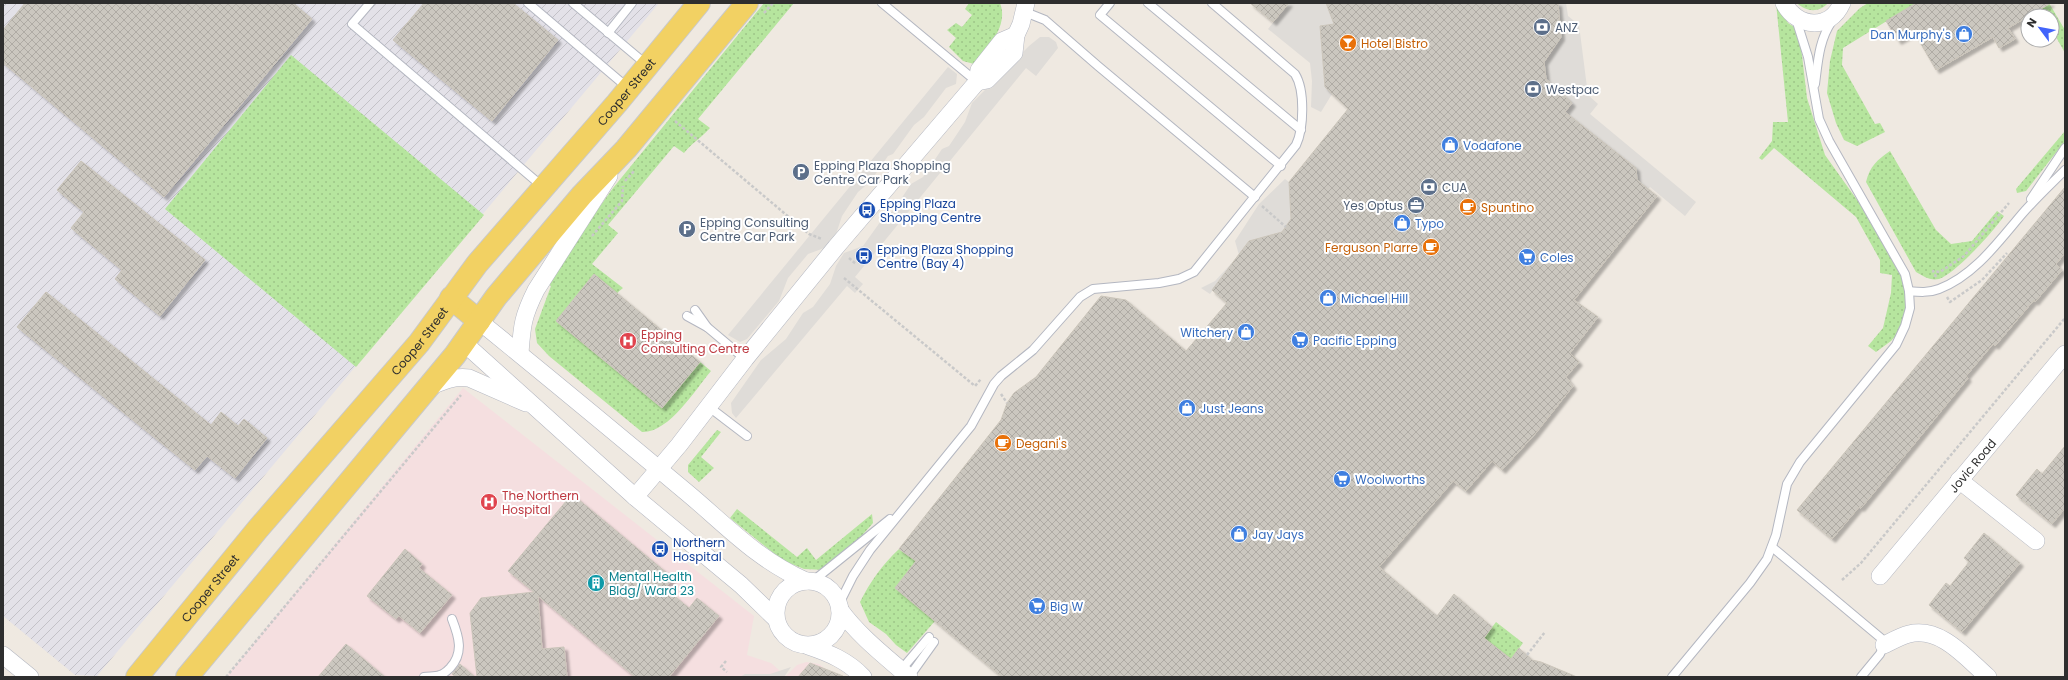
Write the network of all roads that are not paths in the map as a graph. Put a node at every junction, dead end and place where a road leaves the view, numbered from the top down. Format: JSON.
{"nodes":[{"id":1,"x":370,"y":3,"type":"edge"},
{"id":2,"x":528,"y":3,"type":"edge"},
{"id":3,"x":573,"y":3,"type":"edge"},
{"id":4,"x":632,"y":3,"type":"edge"},
{"id":5,"x":699,"y":3,"type":"edge"},
{"id":6,"x":882,"y":3,"type":"edge"},
{"id":7,"x":1110,"y":3,"type":"edge"},
{"id":8,"x":1148,"y":3,"type":"edge"},
{"id":9,"x":1212,"y":3,"type":"edge"},
{"id":10,"x":1784,"y":3,"type":"edge"},
{"id":11,"x":1841,"y":6,"type":"edge"},
{"id":12,"x":1026,"y":7,"type":"edge"},
{"id":13,"x":755,"y":8,"type":"edge"},
{"id":14,"x":1795,"y":18,"type":"junction"},
{"id":15,"x":608,"y":33,"type":"junction"},
{"id":16,"x":647,"y":65,"type":"junction"},
{"id":17,"x":977,"y":82,"type":"junction"},
{"id":18,"x":628,"y":88,"type":"junction"},
{"id":19,"x":1814,"y":95,"type":"junction"},
{"id":20,"x":1301,"y":130,"type":"junction"},
{"id":21,"x":2065,"y":148,"type":"edge"},
{"id":22,"x":632,"y":158,"type":"junction"},
{"id":23,"x":1281,"y":166,"type":"junction"},
{"id":24,"x":2065,"y":170,"type":"edge"},
{"id":25,"x":543,"y":188,"type":"junction"},
{"id":26,"x":1255,"y":197,"type":"junction"},
{"id":27,"x":2023,"y":214,"type":"junction"},
{"id":28,"x":1909,"y":291,"type":"junction"},
{"id":29,"x":451,"y":298,"type":"junction"},
{"id":30,"x":695,"y":310,"type":"dead end"},
{"id":31,"x":687,"y":316,"type":"dead end"},
{"id":32,"x":437,"y":320,"type":"junction"},
{"id":33,"x":479,"y":321,"type":"junction"},
{"id":34,"x":707,"y":327,"type":"junction"},
{"id":35,"x":464,"y":342,"type":"junction"},
{"id":36,"x":520,"y":353,"type":"junction"},
{"id":37,"x":2065,"y":354,"type":"edge"},
{"id":38,"x":745,"y":359,"type":"junction"},
{"id":39,"x":426,"y":388,"type":"junction"},
{"id":40,"x":709,"y":406,"type":"junction"},
{"id":41,"x":539,"y":409,"type":"junction"},
{"id":42,"x":746,"y":436,"type":"dead end"},
{"id":43,"x":659,"y":469,"type":"junction"},
{"id":44,"x":1960,"y":480,"type":"junction"},
{"id":45,"x":635,"y":497,"type":"junction"},
{"id":46,"x":900,"y":511,"type":"junction"},
{"id":47,"x":2036,"y":541,"type":"dead end"},
{"id":48,"x":1772,"y":548,"type":"junction"},
{"id":49,"x":1880,"y":576,"type":"dead end"},
{"id":50,"x":809,"y":581,"type":"junction"},
{"id":51,"x":839,"y":607,"type":"junction"},
{"id":52,"x":775,"y":618,"type":"junction"},
{"id":53,"x":452,"y":619,"type":"dead end"},
{"id":54,"x":931,"y":640,"type":"dead end"},
{"id":55,"x":1884,"y":645,"type":"junction"},
{"id":56,"x":808,"y":646,"type":"junction"},
{"id":57,"x":3,"y":655,"type":"edge"},
{"id":58,"x":904,"y":675,"type":"edge"},
{"id":59,"x":30,"y":677,"type":"edge"},
{"id":60,"x":137,"y":677,"type":"edge"},
{"id":61,"x":187,"y":677,"type":"edge"},
{"id":62,"x":424,"y":677,"type":"edge"},
{"id":63,"x":863,"y":677,"type":"edge"},
{"id":64,"x":1672,"y":677,"type":"edge"},
{"id":65,"x":1861,"y":677,"type":"edge"},
{"id":66,"x":1988,"y":677,"type":"edge"}],
"edges":[{"from":1,"to":25,"type":"lane"},
{"from":2,"to":18,"type":"lane"},
{"from":3,"to":15,"type":"lane"},
{"from":4,"to":15,"type":"lane"},
{"from":5,"to":16,"type":"main road","name":"Cooper Street"},
{"from":6,"to":17,"type":"lane"},
{"from":7,"to":23,"type":"lane"},
{"from":8,"to":20,"type":"lane"},
{"from":9,"to":20,"type":"lane"},
{"from":10,"to":14,"type":"street"},
{"from":11,"to":14,"type":"street"},
{"from":11,"to":19,"type":"lane"},
{"from":12,"to":17,"type":"street"},
{"from":12,"to":26,"type":"lane"},
{"from":13,"to":22,"type":"main road"},
{"from":14,"to":19,"type":"lane"},
{"from":15,"to":16,"type":"lane"},
{"from":16,"to":18,"type":"main road","name":"Cooper Street"},
{"from":17,"to":38,"type":"street"},
{"from":18,"to":25,"type":"main road","name":"Cooper Street"},
{"from":19,"to":28,"type":"lane"},
{"from":20,"to":23,"type":"lane"},
{"from":21,"to":27,"type":"lane"},
{"from":22,"to":33,"type":"main road"},
{"from":22,"to":36,"type":"street"},
{"from":23,"to":26,"type":"lane"},
{"from":24,"to":27,"type":"lane"},
{"from":25,"to":29,"type":"main road","name":"Cooper Street"},
{"from":26,"to":46,"type":"lane"},
{"from":27,"to":28,"type":"lane"},
{"from":28,"to":48,"type":"lane"},
{"from":29,"to":32,"type":"main road","name":"Cooper Street"},
{"from":29,"to":33,"type":"main road"},
{"from":30,"to":34,"type":"lane"},
{"from":31,"to":34,"type":"lane"},
{"from":32,"to":35,"type":"main road"},
{"from":32,"to":60,"type":"main road","name":"Cooper Street"},
{"from":33,"to":35,"type":"main road"},
{"from":33,"to":36,"type":"street"},
{"from":34,"to":38,"type":"lane"},
{"from":35,"to":39,"type":"main road"},
{"from":35,"to":41,"type":"street"},
{"from":36,"to":43,"type":"street"},
{"from":37,"to":44,"type":"street","name":"Jovic Road"},
{"from":38,"to":40,"type":"street"},
{"from":39,"to":41,"type":"street"},
{"from":39,"to":61,"type":"main road"},
{"from":40,"to":42,"type":"lane"},
{"from":40,"to":43,"type":"street"},
{"from":41,"to":45,"type":"street"},
{"from":43,"to":45,"type":"street"},
{"from":43,"to":50,"type":"street"},
{"from":44,"to":47,"type":"street"},
{"from":44,"to":49,"type":"street","name":"Jovic Road"},
{"from":45,"to":52,"type":"street"},
{"from":46,"to":50,"type":"lane"},
{"from":46,"to":51,"type":"lane"},
{"from":48,"to":55,"type":"lane"},
{"from":48,"to":64,"type":"lane"},
{"from":50,"to":51,"type":"street"},
{"from":50,"to":52,"type":"street"},
{"from":51,"to":56,"type":"street"},
{"from":51,"to":58,"type":"street"},
{"from":52,"to":56,"type":"street"},
{"from":53,"to":62,"type":"lane"},
{"from":54,"to":58,"type":"lane"},
{"from":55,"to":65,"type":"lane"},
{"from":55,"to":66,"type":"street"},
{"from":56,"to":63,"type":"street"},
{"from":57,"to":59,"type":"street"}]}
